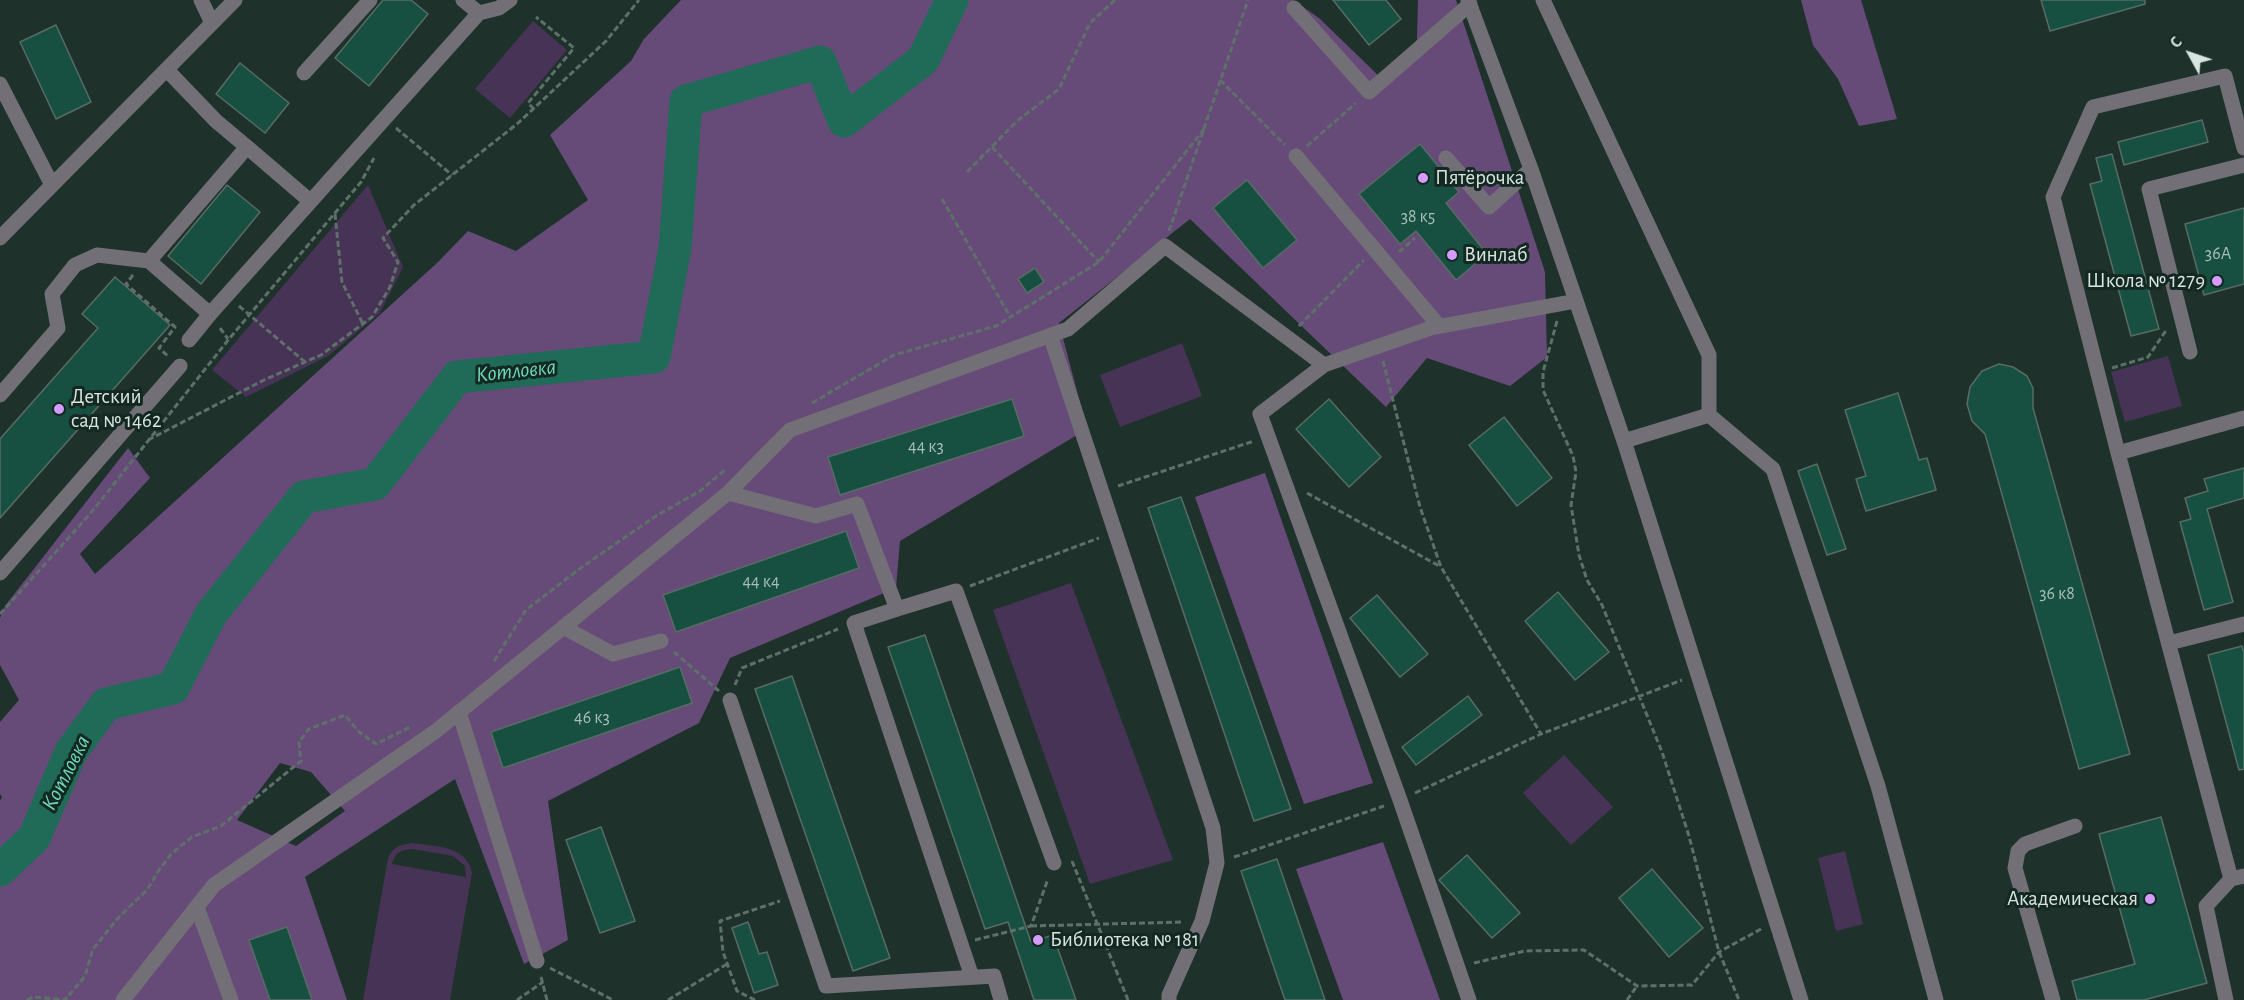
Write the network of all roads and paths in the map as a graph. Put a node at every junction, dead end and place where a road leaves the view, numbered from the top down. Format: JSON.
{"nodes":[{"id":1,"x":201,"y":0,"type":"edge"},
{"id":2,"x":236,"y":0,"type":"edge"},
{"id":3,"x":370,"y":0,"type":"edge"},
{"id":4,"x":463,"y":0,"type":"edge"},
{"id":5,"x":510,"y":0,"type":"edge"},
{"id":6,"x":639,"y":0,"type":"edge"},
{"id":7,"x":1115,"y":0,"type":"edge"},
{"id":8,"x":1248,"y":0,"type":"edge"},
{"id":9,"x":1543,"y":0,"type":"edge"},
{"id":10,"x":1469,"y":2,"type":"edge"},
{"id":11,"x":1294,"y":8,"type":"dead end"},
{"id":12,"x":479,"y":14,"type":"junction"},
{"id":13,"x":536,"y":17,"type":"dead end"},
{"id":14,"x":212,"y":23,"type":"junction"},
{"id":15,"x":167,"y":70,"type":"junction"},
{"id":16,"x":304,"y":73,"type":"dead end"},
{"id":17,"x":1220,"y":80,"type":"junction"},
{"id":18,"x":0,"y":84,"type":"edge"},
{"id":19,"x":1369,"y":92,"type":"junction"},
{"id":20,"x":534,"y":109,"type":"junction"},
{"id":21,"x":383,"y":119,"type":"junction"},
{"id":22,"x":991,"y":146,"type":"junction"},
{"id":23,"x":247,"y":147,"type":"junction"},
{"id":24,"x":2244,"y":148,"type":"edge"},
{"id":25,"x":376,"y":154,"type":"dead end"},
{"id":26,"x":1296,"y":156,"type":"junction"},
{"id":27,"x":1446,"y":158,"type":"dead end"},
{"id":28,"x":2244,"y":165,"type":"edge"},
{"id":29,"x":1531,"y":169,"type":"junction"},
{"id":30,"x":967,"y":172,"type":"dead end"},
{"id":31,"x":452,"y":175,"type":"junction"},
{"id":32,"x":52,"y":185,"type":"junction"},
{"id":33,"x":942,"y":199,"type":"dead end"},
{"id":34,"x":310,"y":201,"type":"junction"},
{"id":35,"x":334,"y":214,"type":"junction"},
{"id":36,"x":0,"y":238,"type":"edge"},
{"id":37,"x":1414,"y":238,"type":"dead end"},
{"id":38,"x":1165,"y":246,"type":"junction"},
{"id":39,"x":1374,"y":249,"type":"junction"},
{"id":40,"x":149,"y":261,"type":"junction"},
{"id":41,"x":1099,"y":262,"type":"dead end"},
{"id":42,"x":1386,"y":263,"type":"junction"},
{"id":43,"x":126,"y":284,"type":"dead end"},
{"id":44,"x":226,"y":296,"type":"junction"},
{"id":45,"x":1576,"y":301,"type":"junction"},
{"id":46,"x":1559,"y":304,"type":"junction"},
{"id":47,"x":2179,"y":313,"type":"junction"},
{"id":48,"x":210,"y":314,"type":"junction"},
{"id":49,"x":249,"y":315,"type":"junction"},
{"id":50,"x":1011,"y":318,"type":"dead end"},
{"id":51,"x":363,"y":324,"type":"junction"},
{"id":52,"x":1439,"y":326,"type":"junction"},
{"id":53,"x":1050,"y":335,"type":"junction"},
{"id":54,"x":1288,"y":338,"type":"junction"},
{"id":55,"x":189,"y":340,"type":"dead end"},
{"id":56,"x":1379,"y":346,"type":"junction"},
{"id":57,"x":2190,"y":352,"type":"dead end"},
{"id":58,"x":305,"y":362,"type":"junction"},
{"id":59,"x":1324,"y":365,"type":"junction"},
{"id":60,"x":180,"y":366,"type":"joint"},
{"id":61,"x":2098,"y":372,"type":"junction"},
{"id":62,"x":0,"y":395,"type":"edge"},
{"id":63,"x":1709,"y":416,"type":"junction"},
{"id":64,"x":2244,"y":418,"type":"edge"},
{"id":65,"x":1268,"y":436,"type":"junction"},
{"id":66,"x":146,"y":441,"type":"junction"},
{"id":67,"x":1624,"y":441,"type":"junction"},
{"id":68,"x":2118,"y":453,"type":"junction"},
{"id":69,"x":1285,"y":481,"type":"junction"},
{"id":70,"x":1102,"y":491,"type":"junction"},
{"id":71,"x":728,"y":493,"type":"junction"},
{"id":72,"x":1115,"y":532,"type":"junction"},
{"id":73,"x":1441,"y":567,"type":"junction"},
{"id":74,"x":0,"y":573,"type":"edge"},
{"id":75,"x":956,"y":591,"type":"junction"},
{"id":76,"x":897,"y":609,"type":"junction"},
{"id":77,"x":0,"y":614,"type":"edge"},
{"id":78,"x":854,"y":622,"type":"junction"},
{"id":79,"x":2244,"y":624,"type":"edge"},
{"id":80,"x":563,"y":627,"type":"junction"},
{"id":81,"x":661,"y":641,"type":"joint"},
{"id":82,"x":2169,"y":643,"type":"junction"},
{"id":83,"x":1698,"y":674,"type":"junction"},
{"id":84,"x":1639,"y":696,"type":"junction"},
{"id":85,"x":730,"y":700,"type":"junction"},
{"id":86,"x":459,"y":712,"type":"junction"},
{"id":87,"x":1541,"y":734,"type":"junction"},
{"id":88,"x":1400,"y":800,"type":"junction"},
{"id":89,"x":221,"y":826,"type":"dead end"},
{"id":90,"x":2075,"y":826,"type":"dead end"},
{"id":91,"x":1054,"y":863,"type":"junction"},
{"id":92,"x":1217,"y":863,"type":"junction"},
{"id":93,"x":2238,"y":878,"type":"edge"},
{"id":94,"x":796,"y":896,"type":"junction"},
{"id":95,"x":197,"y":907,"type":"junction"},
{"id":96,"x":1202,"y":921,"type":"junction"},
{"id":97,"x":1776,"y":921,"type":"junction"},
{"id":98,"x":1097,"y":925,"type":"junction"},
{"id":99,"x":1031,"y":926,"type":"junction"},
{"id":100,"x":962,"y":943,"type":"junction"},
{"id":101,"x":1719,"y":952,"type":"junction"},
{"id":102,"x":537,"y":961,"type":"junction"},
{"id":103,"x":727,"y":964,"type":"junction"},
{"id":104,"x":1458,"y":966,"type":"junction"},
{"id":105,"x":972,"y":977,"type":"junction"},
{"id":106,"x":543,"y":982,"type":"junction"},
{"id":107,"x":1637,"y":986,"type":"junction"},
{"id":108,"x":27,"y":1000,"type":"edge"},
{"id":109,"x":123,"y":1000,"type":"edge"},
{"id":110,"x":231,"y":1000,"type":"edge"},
{"id":111,"x":517,"y":1000,"type":"edge"},
{"id":112,"x":547,"y":1000,"type":"edge"},
{"id":113,"x":613,"y":1000,"type":"edge"},
{"id":114,"x":668,"y":1000,"type":"edge"},
{"id":115,"x":755,"y":1000,"type":"edge"},
{"id":116,"x":1001,"y":1000,"type":"edge"},
{"id":117,"x":1128,"y":1000,"type":"edge"},
{"id":118,"x":1169,"y":1000,"type":"edge"},
{"id":119,"x":1469,"y":1000,"type":"edge"},
{"id":120,"x":1627,"y":1000,"type":"edge"},
{"id":121,"x":1738,"y":1000,"type":"edge"},
{"id":122,"x":1801,"y":1000,"type":"edge"},
{"id":123,"x":1935,"y":1000,"type":"edge"},
{"id":124,"x":2054,"y":1000,"type":"edge"},
{"id":125,"x":2226,"y":1000,"type":"edge"}],
"edges":[{"from":1,"to":14,"type":"street"},
{"from":2,"to":14,"type":"street"},
{"from":3,"to":16,"type":"street"},
{"from":4,"to":12,"type":"street"},
{"from":5,"to":12,"type":"street"},
{"from":6,"to":20,"type":"path"},
{"from":7,"to":22,"type":"path"},
{"from":8,"to":17,"type":"path"},
{"from":9,"to":63,"type":"street"},
{"from":10,"to":19,"type":"street"},
{"from":10,"to":29,"type":"street"},
{"from":11,"to":19,"type":"street"},
{"from":12,"to":21,"type":"street"},
{"from":13,"to":20,"type":"path"},
{"from":14,"to":15,"type":"street"},
{"from":15,"to":23,"type":"street"},
{"from":15,"to":32,"type":"street"},
{"from":17,"to":26,"type":"path"},
{"from":17,"to":38,"type":"path"},
{"from":18,"to":32,"type":"street"},
{"from":19,"to":26,"type":"path"},
{"from":20,"to":31,"type":"path"},
{"from":21,"to":31,"type":"path"},
{"from":21,"to":34,"type":"street"},
{"from":22,"to":30,"type":"path"},
{"from":22,"to":41,"type":"path"},
{"from":23,"to":34,"type":"street"},
{"from":23,"to":40,"type":"street"},
{"from":24,"to":61,"type":"street"},
{"from":25,"to":35,"type":"path"},
{"from":26,"to":39,"type":"street"},
{"from":27,"to":29,"type":"street"},
{"from":28,"to":47,"type":"street"},
{"from":29,"to":45,"type":"street"},
{"from":31,"to":51,"type":"path"},
{"from":32,"to":36,"type":"street"},
{"from":33,"to":50,"type":"path"},
{"from":34,"to":44,"type":"street"},
{"from":35,"to":49,"type":"path"},
{"from":35,"to":51,"type":"path"},
{"from":37,"to":42,"type":"path"},
{"from":38,"to":53,"type":"street"},
{"from":38,"to":54,"type":"street"},
{"from":39,"to":42,"type":"street"},
{"from":39,"to":54,"type":"path"},
{"from":40,"to":48,"type":"street"},
{"from":40,"to":62,"type":"street"},
{"from":42,"to":52,"type":"street"},
{"from":43,"to":60,"type":"path"},
{"from":44,"to":48,"type":"street"},
{"from":44,"to":49,"type":"path"},
{"from":45,"to":46,"type":"street"},
{"from":45,"to":67,"type":"street"},
{"from":46,"to":52,"type":"street"},
{"from":46,"to":84,"type":"path"},
{"from":47,"to":57,"type":"street"},
{"from":47,"to":61,"type":"path"},
{"from":48,"to":55,"type":"street"},
{"from":49,"to":58,"type":"path"},
{"from":49,"to":66,"type":"path"},
{"from":51,"to":58,"type":"path"},
{"from":52,"to":56,"type":"street"},
{"from":53,"to":70,"type":"street"},
{"from":53,"to":71,"type":"street"},
{"from":54,"to":59,"type":"street"},
{"from":56,"to":59,"type":"street"},
{"from":56,"to":73,"type":"path"},
{"from":58,"to":66,"type":"path"},
{"from":59,"to":65,"type":"street"},
{"from":60,"to":74,"type":"street"},
{"from":61,"to":68,"type":"street"},
{"from":63,"to":67,"type":"street"},
{"from":63,"to":123,"type":"street"},
{"from":64,"to":68,"type":"street"},
{"from":65,"to":69,"type":"street"},
{"from":65,"to":70,"type":"path"},
{"from":66,"to":77,"type":"path"},
{"from":67,"to":83,"type":"street"},
{"from":68,"to":82,"type":"street"},
{"from":69,"to":73,"type":"path"},
{"from":69,"to":88,"type":"street"},
{"from":70,"to":72,"type":"street"},
{"from":71,"to":76,"type":"street"},
{"from":71,"to":80,"type":"street"},
{"from":72,"to":75,"type":"path"},
{"from":72,"to":92,"type":"street"},
{"from":73,"to":87,"type":"path"},
{"from":75,"to":76,"type":"street"},
{"from":75,"to":91,"type":"street"},
{"from":76,"to":78,"type":"street"},
{"from":78,"to":85,"type":"path"},
{"from":78,"to":100,"type":"street"},
{"from":79,"to":82,"type":"street"},
{"from":80,"to":81,"type":"street"},
{"from":80,"to":86,"type":"street"},
{"from":81,"to":85,"type":"path"},
{"from":82,"to":93,"type":"street"},
{"from":83,"to":84,"type":"path"},
{"from":83,"to":97,"type":"street"},
{"from":84,"to":87,"type":"path"},
{"from":84,"to":101,"type":"path"},
{"from":85,"to":94,"type":"street"},
{"from":86,"to":95,"type":"street"},
{"from":86,"to":102,"type":"street"},
{"from":87,"to":88,"type":"path"},
{"from":88,"to":92,"type":"path"},
{"from":88,"to":104,"type":"street"},
{"from":89,"to":108,"type":"path"},
{"from":90,"to":124,"type":"street"},
{"from":91,"to":98,"type":"path"},
{"from":91,"to":99,"type":"path"},
{"from":92,"to":96,"type":"street"},
{"from":93,"to":125,"type":"street"},
{"from":94,"to":103,"type":"path"},
{"from":94,"to":105,"type":"street"},
{"from":95,"to":109,"type":"street"},
{"from":95,"to":110,"type":"street"},
{"from":96,"to":98,"type":"path"},
{"from":96,"to":118,"type":"street"},
{"from":97,"to":101,"type":"path"},
{"from":97,"to":122,"type":"street"},
{"from":98,"to":99,"type":"path"},
{"from":98,"to":117,"type":"path"},
{"from":99,"to":100,"type":"path"},
{"from":100,"to":105,"type":"street"},
{"from":101,"to":107,"type":"path"},
{"from":101,"to":121,"type":"path"},
{"from":102,"to":106,"type":"path"},
{"from":102,"to":113,"type":"path"},
{"from":103,"to":114,"type":"path"},
{"from":103,"to":115,"type":"path"},
{"from":104,"to":107,"type":"path"},
{"from":104,"to":119,"type":"street"},
{"from":105,"to":116,"type":"street"},
{"from":106,"to":111,"type":"path"},
{"from":106,"to":112,"type":"path"},
{"from":107,"to":120,"type":"path"}]}
